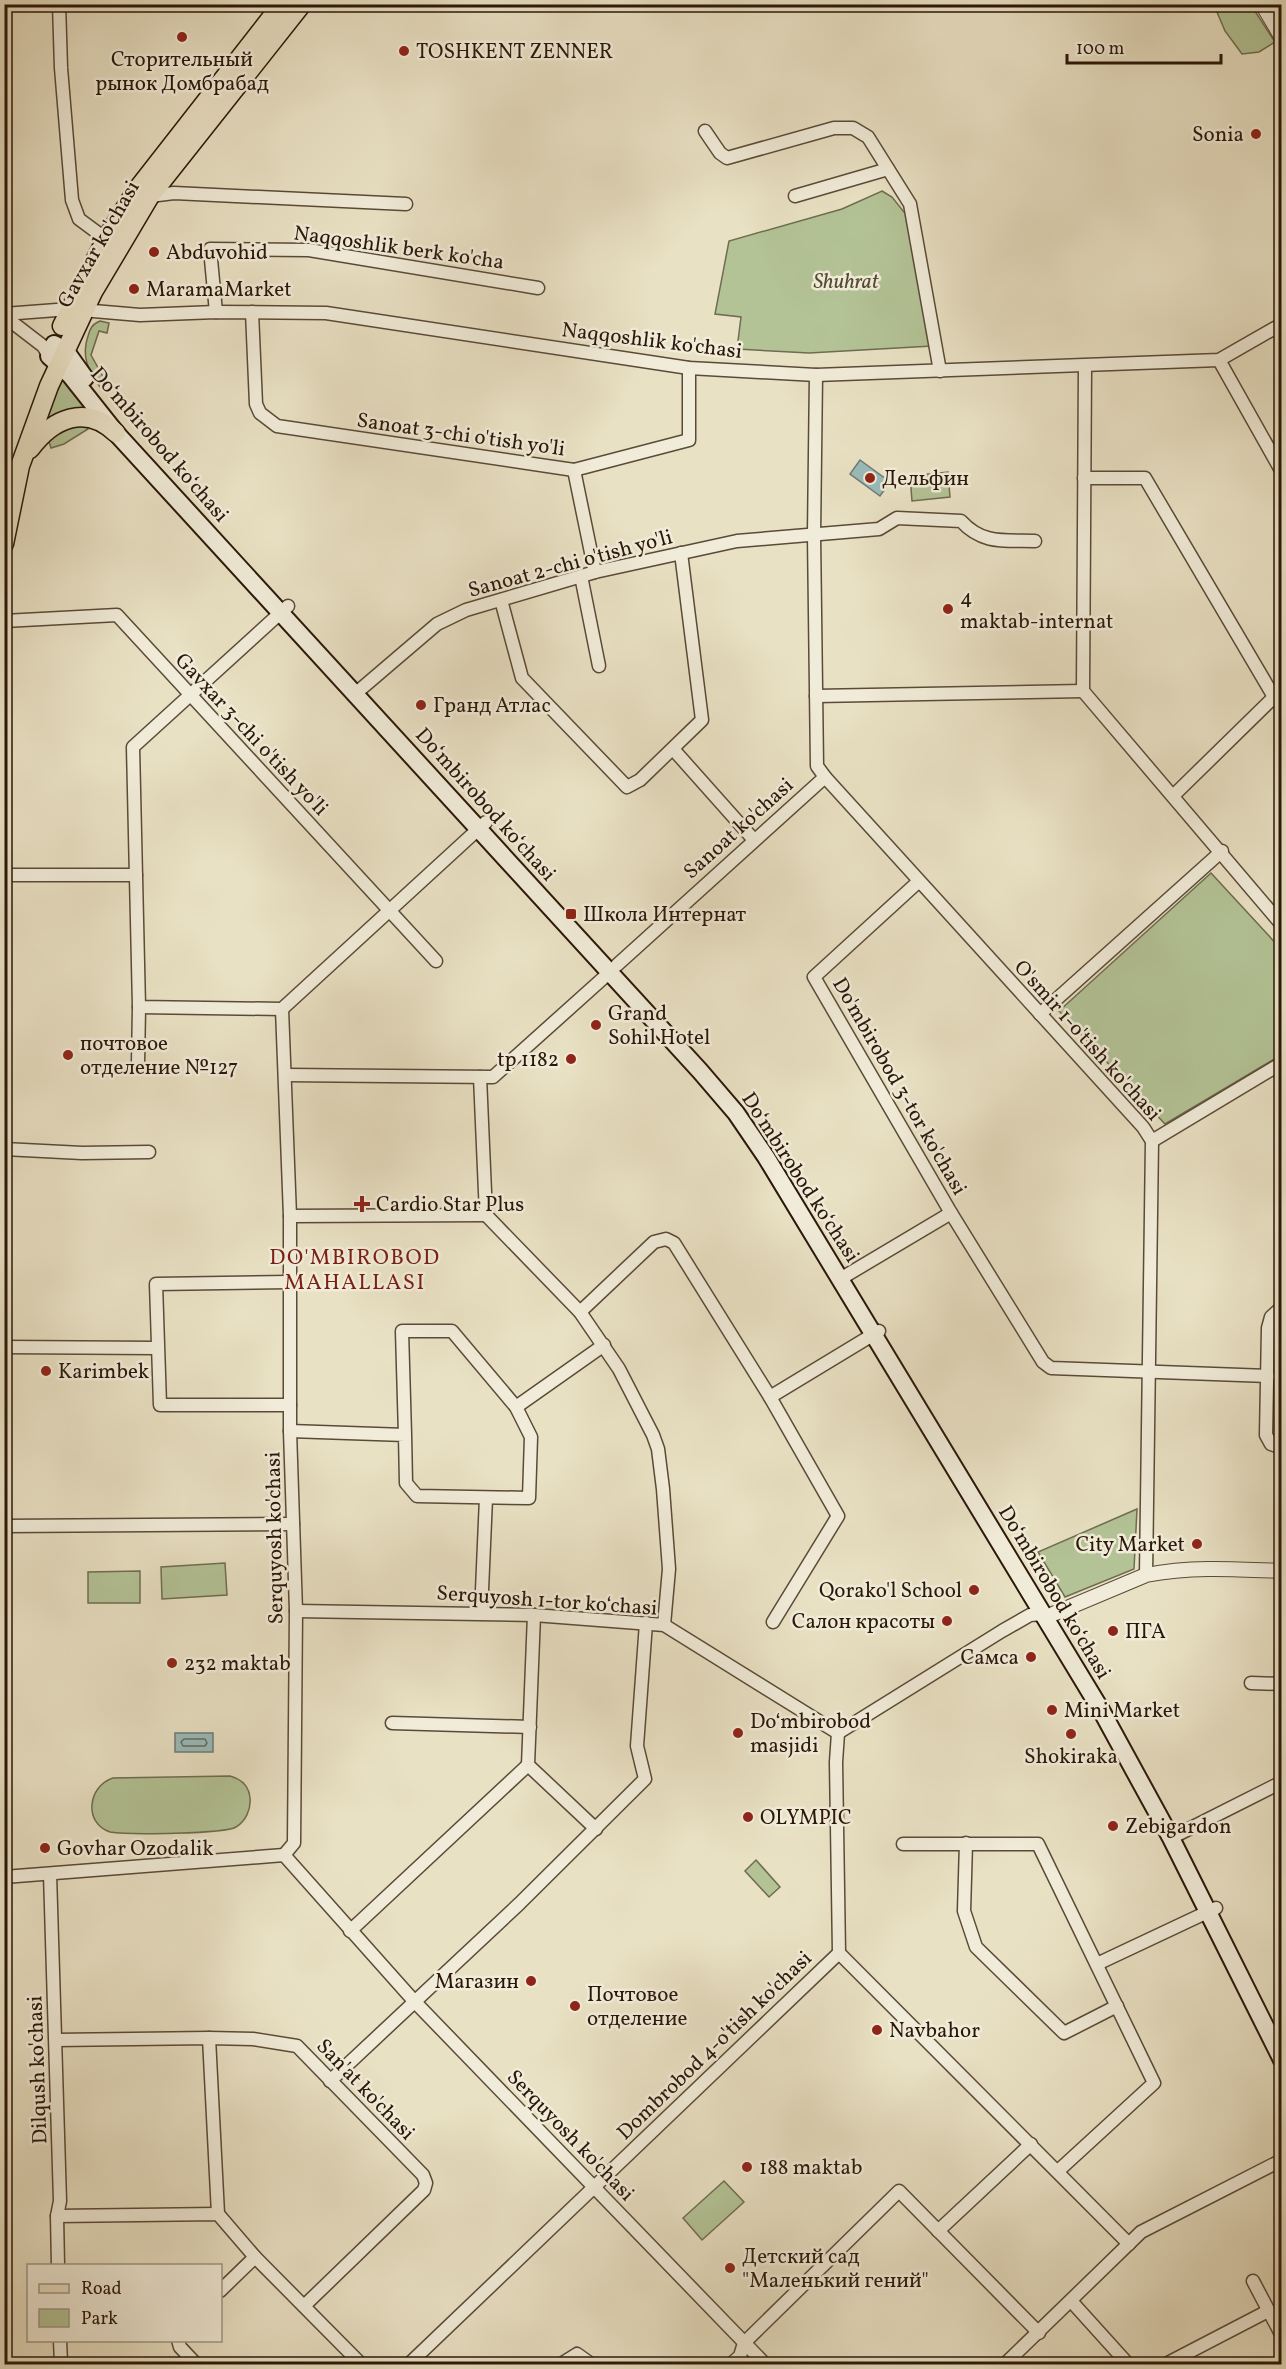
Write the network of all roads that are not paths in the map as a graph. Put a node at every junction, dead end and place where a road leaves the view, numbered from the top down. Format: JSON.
{"nodes":[{"id":1,"x":59,"y":4,"type":"edge"},
{"id":2,"x":282,"y":4,"type":"edge"},
{"id":3,"x":302,"y":4,"type":"edge"},
{"id":4,"x":1262,"y":4,"type":"edge"},
{"id":5,"x":1281,"y":38,"type":"edge"},
{"id":6,"x":705,"y":131,"type":"dead end"},
{"id":7,"x":888,"y":169,"type":"junction"},
{"id":8,"x":150,"y":196,"type":"junction"},
{"id":9,"x":795,"y":196,"type":"dead end"},
{"id":10,"x":406,"y":204,"type":"dead end"},
{"id":11,"x":106,"y":239,"type":"junction"},
{"id":12,"x":538,"y":288,"type":"dead end"},
{"id":13,"x":76,"y":310,"type":"junction"},
{"id":14,"x":216,"y":312,"type":"junction"},
{"id":15,"x":252,"y":312,"type":"junction"},
{"id":16,"x":4,"y":315,"type":"edge"},
{"id":17,"x":1281,"y":324,"type":"edge"},
{"id":18,"x":54,"y":352,"type":"junction"},
{"id":19,"x":1219,"y":360,"type":"junction"},
{"id":20,"x":1085,"y":367,"type":"junction"},
{"id":21,"x":689,"y":368,"type":"junction"},
{"id":22,"x":940,"y":371,"type":"junction"},
{"id":23,"x":816,"y":375,"type":"junction"},
{"id":24,"x":116,"y":433,"type":"junction"},
{"id":25,"x":20,"y":466,"type":"junction"},
{"id":26,"x":574,"y":470,"type":"junction"},
{"id":27,"x":1281,"y":472,"type":"edge"},
{"id":28,"x":1084,"y":478,"type":"junction"},
{"id":29,"x":4,"y":479,"type":"edge"},
{"id":30,"x":818,"y":534,"type":"junction"},
{"id":31,"x":1035,"y":541,"type":"dead end"},
{"id":32,"x":4,"y":544,"type":"edge"},
{"id":33,"x":681,"y":553,"type":"junction"},
{"id":34,"x":595,"y":572,"type":"junction"},
{"id":35,"x":580,"y":576,"type":"junction"},
{"id":36,"x":501,"y":600,"type":"junction"},
{"id":37,"x":285,"y":610,"type":"junction"},
{"id":38,"x":4,"y":621,"type":"edge"},
{"id":39,"x":598,"y":666,"type":"dead end"},
{"id":40,"x":359,"y":691,"type":"junction"},
{"id":41,"x":1083,"y":691,"type":"junction"},
{"id":42,"x":189,"y":695,"type":"junction"},
{"id":43,"x":816,"y":696,"type":"junction"},
{"id":44,"x":1278,"y":700,"type":"edge"},
{"id":45,"x":673,"y":749,"type":"junction"},
{"id":46,"x":825,"y":777,"type":"junction"},
{"id":47,"x":1174,"y":795,"type":"junction"},
{"id":48,"x":482,"y":825,"type":"junction"},
{"id":49,"x":754,"y":840,"type":"junction"},
{"id":50,"x":1222,"y":852,"type":"junction"},
{"id":51,"x":4,"y":875,"type":"edge"},
{"id":52,"x":136,"y":875,"type":"junction"},
{"id":53,"x":918,"y":882,"type":"junction"},
{"id":54,"x":390,"y":913,"type":"junction"},
{"id":55,"x":1281,"y":925,"type":"edge"},
{"id":56,"x":436,"y":962,"type":"dead end"},
{"id":57,"x":613,"y":969,"type":"junction"},
{"id":58,"x":139,"y":1007,"type":"junction"},
{"id":59,"x":282,"y":1009,"type":"junction"},
{"id":60,"x":1040,"y":1014,"type":"junction"},
{"id":61,"x":138,"y":1063,"type":"dead end"},
{"id":62,"x":1281,"y":1064,"type":"edge"},
{"id":63,"x":286,"y":1075,"type":"junction"},
{"id":64,"x":480,"y":1077,"type":"junction"},
{"id":65,"x":1152,"y":1141,"type":"junction"},
{"id":66,"x":4,"y":1149,"type":"edge"},
{"id":67,"x":149,"y":1152,"type":"dead end"},
{"id":68,"x":951,"y":1213,"type":"junction"},
{"id":69,"x":486,"y":1215,"type":"junction"},
{"id":70,"x":290,"y":1216,"type":"junction"},
{"id":71,"x":844,"y":1277,"type":"junction"},
{"id":72,"x":289,"y":1282,"type":"junction"},
{"id":73,"x":1281,"y":1307,"type":"edge"},
{"id":74,"x":580,"y":1312,"type":"junction"},
{"id":75,"x":876,"y":1333,"type":"junction"},
{"id":76,"x":604,"y":1345,"type":"junction"},
{"id":77,"x":4,"y":1347,"type":"edge"},
{"id":78,"x":157,"y":1348,"type":"junction"},
{"id":79,"x":1147,"y":1373,"type":"junction"},
{"id":80,"x":1268,"y":1376,"type":"junction"},
{"id":81,"x":770,"y":1396,"type":"junction"},
{"id":82,"x":290,"y":1406,"type":"junction"},
{"id":83,"x":516,"y":1407,"type":"junction"},
{"id":84,"x":290,"y":1431,"type":"junction"},
{"id":85,"x":405,"y":1435,"type":"junction"},
{"id":86,"x":1281,"y":1448,"type":"edge"},
{"id":87,"x":486,"y":1498,"type":"junction"},
{"id":88,"x":293,"y":1524,"type":"junction"},
{"id":89,"x":4,"y":1526,"type":"edge"},
{"id":90,"x":1281,"y":1571,"type":"edge"},
{"id":91,"x":1146,"y":1575,"type":"junction"},
{"id":92,"x":296,"y":1611,"type":"junction"},
{"id":93,"x":481,"y":1613,"type":"junction"},
{"id":94,"x":1044,"y":1614,"type":"junction"},
{"id":95,"x":534,"y":1615,"type":"junction"},
{"id":96,"x":773,"y":1622,"type":"dead end"},
{"id":97,"x":645,"y":1623,"type":"junction"},
{"id":98,"x":664,"y":1625,"type":"junction"},
{"id":99,"x":1251,"y":1683,"type":"dead end"},
{"id":100,"x":1281,"y":1684,"type":"edge"},
{"id":101,"x":392,"y":1723,"type":"dead end"},
{"id":102,"x":530,"y":1727,"type":"junction"},
{"id":103,"x":838,"y":1733,"type":"junction"},
{"id":104,"x":528,"y":1765,"type":"junction"},
{"id":105,"x":1281,"y":1782,"type":"edge"},
{"id":106,"x":596,"y":1829,"type":"junction"},
{"id":107,"x":1175,"y":1836,"type":"junction"},
{"id":108,"x":966,"y":1843,"type":"junction"},
{"id":109,"x":903,"y":1844,"type":"dead end"},
{"id":110,"x":284,"y":1855,"type":"junction"},
{"id":111,"x":50,"y":1874,"type":"junction"},
{"id":112,"x":4,"y":1877,"type":"edge"},
{"id":113,"x":1212,"y":1910,"type":"junction"},
{"id":114,"x":350,"y":1931,"type":"junction"},
{"id":115,"x":839,"y":1953,"type":"junction"},
{"id":116,"x":1098,"y":1964,"type":"junction"},
{"id":117,"x":414,"y":2001,"type":"junction"},
{"id":118,"x":1117,"y":2006,"type":"junction"},
{"id":119,"x":209,"y":2038,"type":"junction"},
{"id":120,"x":1281,"y":2039,"type":"edge"},
{"id":121,"x":56,"y":2040,"type":"junction"},
{"id":122,"x":1281,"y":2060,"type":"edge"},
{"id":123,"x":330,"y":2081,"type":"junction"},
{"id":124,"x":1031,"y":2144,"type":"junction"},
{"id":125,"x":1281,"y":2160,"type":"edge"},
{"id":126,"x":1058,"y":2171,"type":"junction"},
{"id":127,"x":594,"y":2187,"type":"junction"},
{"id":128,"x":218,"y":2214,"type":"junction"},
{"id":129,"x":57,"y":2216,"type":"junction"},
{"id":130,"x":938,"y":2230,"type":"junction"},
{"id":131,"x":1129,"y":2244,"type":"junction"},
{"id":132,"x":255,"y":2258,"type":"junction"},
{"id":133,"x":58,"y":2264,"type":"edge"},
{"id":134,"x":1253,"y":2281,"type":"dead end"},
{"id":135,"x":222,"y":2289,"type":"edge"},
{"id":136,"x":1072,"y":2302,"type":"junction"},
{"id":137,"x":304,"y":2306,"type":"junction"},
{"id":138,"x":1268,"y":2311,"type":"junction"},
{"id":139,"x":1039,"y":2333,"type":"junction"},
{"id":140,"x":1281,"y":2336,"type":"edge"},
{"id":141,"x":60,"y":2342,"type":"edge"},
{"id":142,"x":179,"y":2342,"type":"edge"},
{"id":143,"x":744,"y":2343,"type":"junction"},
{"id":144,"x":61,"y":2364,"type":"edge"},
{"id":145,"x":196,"y":2364,"type":"edge"},
{"id":146,"x":361,"y":2364,"type":"edge"},
{"id":147,"x":409,"y":2364,"type":"edge"},
{"id":148,"x":561,"y":2364,"type":"edge"},
{"id":149,"x":591,"y":2364,"type":"edge"},
{"id":150,"x":731,"y":2364,"type":"edge"},
{"id":151,"x":765,"y":2364,"type":"edge"},
{"id":152,"x":1005,"y":2364,"type":"edge"},
{"id":153,"x":1128,"y":2364,"type":"edge"},
{"id":154,"x":1166,"y":2364,"type":"edge"}],
"edges":[{"from":1,"to":11,"type":"street"},
{"from":2,"to":11,"type":"main road","name":"Gavxar ko'chasi"},
{"from":3,"to":8,"type":"main road","name":"Gavxar ko'chasi"},
{"from":4,"to":5,"type":"street"},
{"from":6,"to":7,"type":"street"},
{"from":7,"to":9,"type":"street"},
{"from":7,"to":22,"type":"street"},
{"from":8,"to":10,"type":"street"},
{"from":8,"to":13,"type":"main road","name":"Gavxar ko'chasi"},
{"from":11,"to":13,"type":"main road","name":"Gavxar ko'chasi"},
{"from":12,"to":14,"type":"street","name":"Naqqoshlik berk ko'cha"},
{"from":13,"to":14,"type":"street","name":"Naqqoshlik ko'chasi"},
{"from":13,"to":16,"type":"street","name":"Naqqoshlik ko'chasi"},
{"from":13,"to":18,"type":"main road","name":"Gavxar ko'chasi"},
{"from":14,"to":15,"type":"street","name":"Naqqoshlik ko'chasi"},
{"from":15,"to":21,"type":"street","name":"Naqqoshlik ko'chasi"},
{"from":15,"to":26,"type":"street","name":"Sanoat 3-chi o'tish yo'li"},
{"from":16,"to":18,"type":"street"},
{"from":17,"to":19,"type":"street","name":"Naqqoshlik ko'chasi"},
{"from":18,"to":24,"type":"main road","name":"Doʻmbirobod koʻchasi"},
{"from":18,"to":25,"type":"main road","name":"Gavxar ko'chasi"},
{"from":18,"to":29,"type":"main road","name":"Gavxar ko'chasi"},
{"from":18,"to":37,"type":"main road","name":"Doʻmbirobod koʻchasi"},
{"from":19,"to":20,"type":"street","name":"Naqqoshlik ko'chasi"},
{"from":19,"to":27,"type":"street"},
{"from":20,"to":22,"type":"street","name":"Naqqoshlik ko'chasi"},
{"from":20,"to":28,"type":"street"},
{"from":21,"to":23,"type":"street","name":"Naqqoshlik ko'chasi"},
{"from":21,"to":26,"type":"street","name":"Sanoat 3-chi o'tish yo'li"},
{"from":22,"to":23,"type":"street","name":"Naqqoshlik ko'chasi"},
{"from":23,"to":30,"type":"street","name":"Sanoat ko'chasi"},
{"from":24,"to":25,"type":"main road"},
{"from":24,"to":37,"type":"main road","name":"Doʻmbirobod koʻchasi"},
{"from":25,"to":32,"type":"main road","name":"Gavxar ko'chasi"},
{"from":26,"to":34,"type":"street"},
{"from":28,"to":41,"type":"street"},
{"from":28,"to":44,"type":"street"},
{"from":30,"to":31,"type":"street","name":"Sanoat 2-chi o'tish yo'li"},
{"from":30,"to":33,"type":"street","name":"Sanoat 2-chi o'tish yo'li"},
{"from":30,"to":43,"type":"street","name":"Sanoat ko'chasi"},
{"from":33,"to":34,"type":"street","name":"Sanoat 2-chi o'tish yo'li"},
{"from":33,"to":45,"type":"street"},
{"from":34,"to":35,"type":"street","name":"Sanoat 2-chi o'tish yo'li"},
{"from":35,"to":36,"type":"street","name":"Sanoat 2-chi o'tish yo'li"},
{"from":35,"to":39,"type":"street"},
{"from":36,"to":40,"type":"street","name":"Sanoat 2-chi o'tish yo'li"},
{"from":36,"to":45,"type":"street"},
{"from":37,"to":40,"type":"main road","name":"Doʻmbirobod koʻchasi"},
{"from":37,"to":42,"type":"street"},
{"from":38,"to":42,"type":"street","name":"Gavxar 3-chi o'tish yo'li"},
{"from":40,"to":48,"type":"main road","name":"Doʻmbirobod koʻchasi"},
{"from":41,"to":43,"type":"street"},
{"from":41,"to":47,"type":"street"},
{"from":42,"to":52,"type":"street"},
{"from":42,"to":54,"type":"street","name":"Gavxar 3-chi o'tish yo'li"},
{"from":43,"to":46,"type":"street","name":"Sanoat ko'chasi"},
{"from":44,"to":47,"type":"street"},
{"from":45,"to":49,"type":"street"},
{"from":46,"to":49,"type":"street","name":"Sanoat ko'chasi"},
{"from":46,"to":53,"type":"street","name":"O'smir 1-o'tish ko'chasi"},
{"from":47,"to":50,"type":"street"},
{"from":48,"to":54,"type":"street"},
{"from":48,"to":57,"type":"main road","name":"Doʻmbirobod koʻchasi"},
{"from":49,"to":57,"type":"street","name":"Sanoat ko'chasi"},
{"from":50,"to":55,"type":"street"},
{"from":50,"to":60,"type":"street"},
{"from":51,"to":52,"type":"street"},
{"from":52,"to":58,"type":"street"},
{"from":53,"to":60,"type":"street","name":"O'smir 1-o'tish ko'chasi"},
{"from":53,"to":68,"type":"street","name":"Do'mbirobod 3-tor ko'chasi"},
{"from":54,"to":56,"type":"street","name":"Gavxar 3-chi o'tish yo'li"},
{"from":54,"to":59,"type":"street"},
{"from":57,"to":64,"type":"street","name":"Sanoat ko'chasi"},
{"from":57,"to":71,"type":"main road","name":"Doʻmbirobod koʻchasi"},
{"from":58,"to":59,"type":"street"},
{"from":58,"to":61,"type":"street"},
{"from":59,"to":63,"type":"street","name":"Serquyosh ko'chasi"},
{"from":60,"to":65,"type":"street","name":"O'smir 1-o'tish ko'chasi"},
{"from":62,"to":65,"type":"street"},
{"from":63,"to":64,"type":"street"},
{"from":63,"to":70,"type":"street","name":"Serquyosh ko'chasi"},
{"from":64,"to":69,"type":"street"},
{"from":65,"to":79,"type":"street","name":"O'smir 1-o'tish ko'chasi"},
{"from":66,"to":67,"type":"street"},
{"from":68,"to":71,"type":"street","name":"Do'mbirobod 3-tor ko'chasi"},
{"from":68,"to":79,"type":"street","name":"Do'mbirobod 3-tor ko'chasi"},
{"from":69,"to":70,"type":"street"},
{"from":69,"to":74,"type":"street"},
{"from":70,"to":72,"type":"street","name":"Serquyosh ko'chasi"},
{"from":71,"to":75,"type":"main road","name":"Doʻmbirobod koʻchasi"},
{"from":72,"to":78,"type":"street"},
{"from":72,"to":82,"type":"street","name":"Serquyosh ko'chasi"},
{"from":73,"to":80,"type":"street"},
{"from":74,"to":76,"type":"street"},
{"from":74,"to":81,"type":"street"},
{"from":75,"to":81,"type":"street"},
{"from":75,"to":94,"type":"main road","name":"Doʻmbirobod koʻchasi"},
{"from":76,"to":83,"type":"street"},
{"from":76,"to":98,"type":"street"},
{"from":77,"to":78,"type":"street"},
{"from":78,"to":82,"type":"street"},
{"from":79,"to":80,"type":"street","name":"Do'mbirobod 3-tor ko'chasi"},
{"from":79,"to":91,"type":"street","name":"O'smir 1-o'tish ko'chasi"},
{"from":80,"to":86,"type":"street"},
{"from":81,"to":96,"type":"street"},
{"from":82,"to":84,"type":"street","name":"Serquyosh ko'chasi"},
{"from":83,"to":85,"type":"street"},
{"from":83,"to":87,"type":"street"},
{"from":84,"to":85,"type":"street"},
{"from":84,"to":88,"type":"street","name":"Serquyosh ko'chasi"},
{"from":85,"to":87,"type":"street"},
{"from":87,"to":93,"type":"street"},
{"from":88,"to":89,"type":"street"},
{"from":88,"to":92,"type":"street","name":"Serquyosh ko'chasi"},
{"from":90,"to":91,"type":"street"},
{"from":91,"to":94,"type":"street"},
{"from":92,"to":93,"type":"street","name":"Serquyosh 1-tor koʻchasi"},
{"from":92,"to":110,"type":"street","name":"Serquyosh ko'chasi"},
{"from":93,"to":95,"type":"street","name":"Serquyosh 1-tor koʻchasi"},
{"from":94,"to":103,"type":"street"},
{"from":94,"to":107,"type":"main road","name":"Doʻmbirobod koʻchasi"},
{"from":95,"to":97,"type":"street","name":"Serquyosh 1-tor koʻchasi"},
{"from":95,"to":102,"type":"street"},
{"from":97,"to":98,"type":"street","name":"Serquyosh 1-tor koʻchasi"},
{"from":97,"to":106,"type":"street"},
{"from":98,"to":103,"type":"street","name":"Serquyosh 1-tor koʻchasi"},
{"from":99,"to":100,"type":"street"},
{"from":101,"to":102,"type":"street"},
{"from":102,"to":104,"type":"street"},
{"from":103,"to":115,"type":"street"},
{"from":104,"to":106,"type":"street"},
{"from":104,"to":114,"type":"street"},
{"from":105,"to":107,"type":"street"},
{"from":106,"to":117,"type":"street"},
{"from":107,"to":113,"type":"main road","name":"Doʻmbirobod koʻchasi"},
{"from":108,"to":109,"type":"street"},
{"from":108,"to":116,"type":"street"},
{"from":108,"to":118,"type":"street"},
{"from":110,"to":111,"type":"street"},
{"from":110,"to":114,"type":"street","name":"Serquyosh ko'chasi"},
{"from":111,"to":112,"type":"street"},
{"from":111,"to":121,"type":"street","name":"Dilqush ko'chasi"},
{"from":113,"to":116,"type":"street"},
{"from":113,"to":120,"type":"main road","name":"Doʻmbirobod koʻchasi"},
{"from":113,"to":122,"type":"main road","name":"Doʻmbirobod koʻchasi"},
{"from":114,"to":117,"type":"street","name":"Serquyosh ko'chasi"},
{"from":115,"to":124,"type":"street"},
{"from":115,"to":127,"type":"street","name":"Dombrobod 4-o'tish ko'chasi"},
{"from":116,"to":118,"type":"street"},
{"from":117,"to":123,"type":"street"},
{"from":117,"to":127,"type":"street","name":"Serquyosh ko'chasi"},
{"from":118,"to":126,"type":"street"},
{"from":119,"to":121,"type":"street","name":"San'at ko'chasi"},
{"from":119,"to":123,"type":"street","name":"San'at ko'chasi"},
{"from":119,"to":128,"type":"street"},
{"from":121,"to":129,"type":"street","name":"Dilqush ko'chasi"},
{"from":123,"to":137,"type":"street","name":"San'at ko'chasi"},
{"from":124,"to":126,"type":"street"},
{"from":124,"to":130,"type":"street"},
{"from":125,"to":131,"type":"street"},
{"from":126,"to":131,"type":"street"},
{"from":127,"to":143,"type":"street","name":"Serquyosh ko'chasi"},
{"from":127,"to":147,"type":"street","name":"Dombrobod 4-o'tish ko'chasi"},
{"from":128,"to":129,"type":"street"},
{"from":128,"to":132,"type":"street"},
{"from":129,"to":133,"type":"street","name":"Dilqush ko'chasi"},
{"from":130,"to":139,"type":"street"},
{"from":130,"to":143,"type":"street"},
{"from":131,"to":136,"type":"street"},
{"from":132,"to":135,"type":"street"},
{"from":132,"to":137,"type":"street"},
{"from":134,"to":138,"type":"street"},
{"from":136,"to":139,"type":"street"},
{"from":136,"to":153,"type":"street"},
{"from":137,"to":146,"type":"street"},
{"from":138,"to":140,"type":"street"},
{"from":138,"to":154,"type":"street"},
{"from":139,"to":152,"type":"street"},
{"from":141,"to":144,"type":"street"},
{"from":142,"to":145,"type":"street"},
{"from":143,"to":150,"type":"street"},
{"from":143,"to":151,"type":"street","name":"Serquyosh ko'chasi"},
{"from":148,"to":149,"type":"street"}]}
